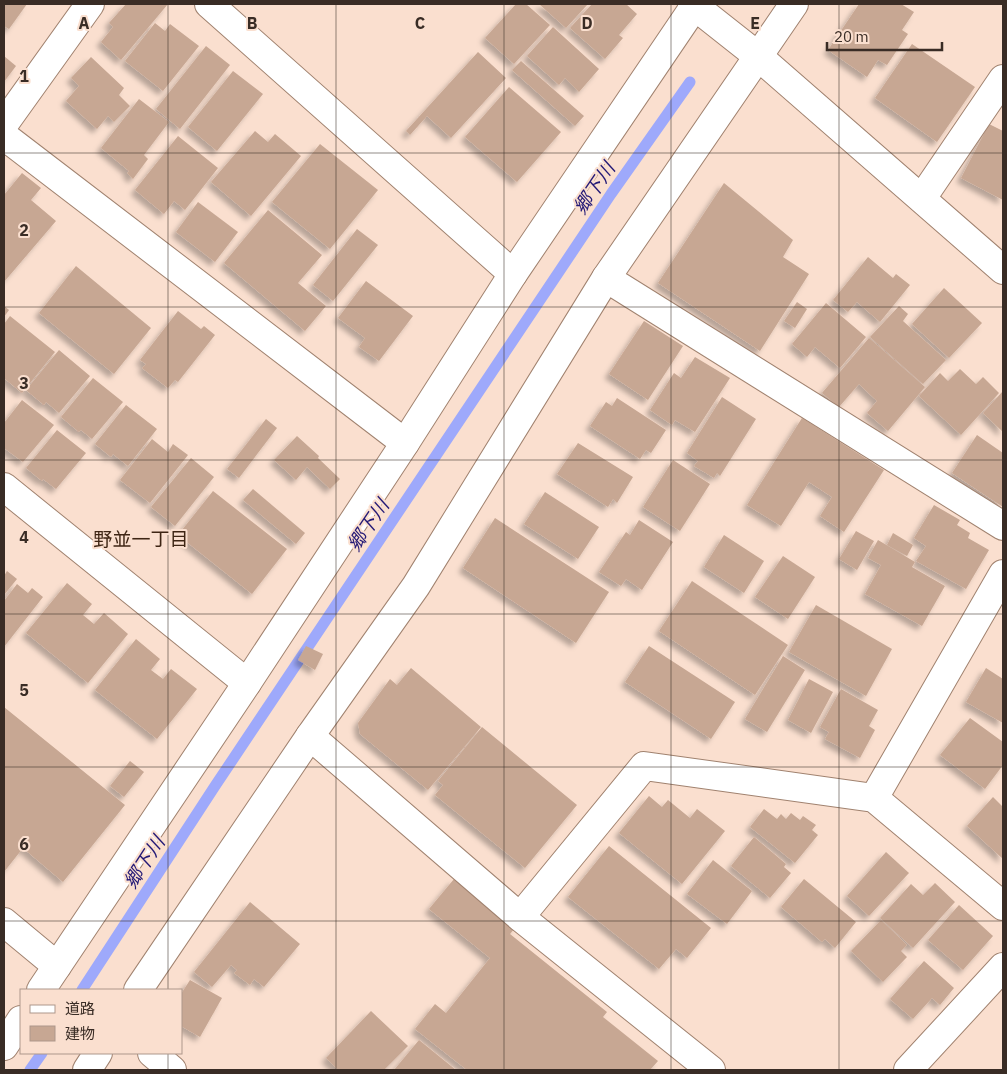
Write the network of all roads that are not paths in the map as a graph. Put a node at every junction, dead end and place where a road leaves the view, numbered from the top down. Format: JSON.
{"nodes":[{"id":1,"x":90,"y":4,"type":"edge"},
{"id":2,"x":208,"y":4,"type":"edge"},
{"id":3,"x":794,"y":4,"type":"edge"},
{"id":4,"x":694,"y":5,"type":"edge"},
{"id":5,"x":759,"y":57,"type":"junction"},
{"id":6,"x":1003,"y":79,"type":"edge"},
{"id":7,"x":4,"y":124,"type":"edge"},
{"id":8,"x":4,"y":136,"type":"edge"},
{"id":9,"x":922,"y":198,"type":"junction"},
{"id":10,"x":1003,"y":270,"type":"edge"},
{"id":11,"x":513,"y":274,"type":"junction"},
{"id":12,"x":606,"y":278,"type":"junction"},
{"id":13,"x":405,"y":443,"type":"junction"},
{"id":14,"x":4,"y":486,"type":"edge"},
{"id":15,"x":1003,"y":526,"type":"edge"},
{"id":16,"x":1003,"y":574,"type":"edge"},
{"id":17,"x":247,"y":683,"type":"junction"},
{"id":18,"x":310,"y":736,"type":"junction"},
{"id":19,"x":874,"y":798,"type":"junction"},
{"id":20,"x":1003,"y":906,"type":"edge"},
{"id":21,"x":520,"y":917,"type":"junction"},
{"id":22,"x":4,"y":922,"type":"edge"},
{"id":23,"x":57,"y":966,"type":"junction"},
{"id":24,"x":1003,"y":967,"type":"edge"},
{"id":25,"x":42,"y":989,"type":"edge"},
{"id":26,"x":139,"y":989,"type":"edge"},
{"id":27,"x":20,"y":1022,"type":"edge"},
{"id":28,"x":4,"y":1046,"type":"edge"},
{"id":29,"x":97,"y":1054,"type":"edge"},
{"id":30,"x":153,"y":1054,"type":"edge"},
{"id":31,"x":87,"y":1070,"type":"edge"},
{"id":32,"x":172,"y":1070,"type":"edge"},
{"id":33,"x":711,"y":1070,"type":"edge"},
{"id":34,"x":908,"y":1070,"type":"edge"}],
"edges":[{"from":1,"to":7,"type":"street"},
{"from":2,"to":11,"type":"street"},
{"from":3,"to":5,"type":"street"},
{"from":4,"to":5,"type":"street"},
{"from":4,"to":11,"type":"street"},
{"from":5,"to":9,"type":"street"},
{"from":5,"to":12,"type":"street"},
{"from":6,"to":9,"type":"street"},
{"from":8,"to":13,"type":"street"},
{"from":9,"to":10,"type":"street"},
{"from":11,"to":13,"type":"street"},
{"from":12,"to":15,"type":"street"},
{"from":12,"to":18,"type":"street"},
{"from":13,"to":17,"type":"street"},
{"from":14,"to":17,"type":"street"},
{"from":16,"to":19,"type":"street"},
{"from":17,"to":23,"type":"street"},
{"from":18,"to":21,"type":"street"},
{"from":18,"to":26,"type":"street"},
{"from":19,"to":20,"type":"street"},
{"from":19,"to":21,"type":"street"},
{"from":21,"to":33,"type":"street"},
{"from":22,"to":23,"type":"street"},
{"from":23,"to":25,"type":"street"},
{"from":24,"to":34,"type":"street"},
{"from":27,"to":28,"type":"street"},
{"from":29,"to":31,"type":"street"},
{"from":30,"to":32,"type":"street"}]}
